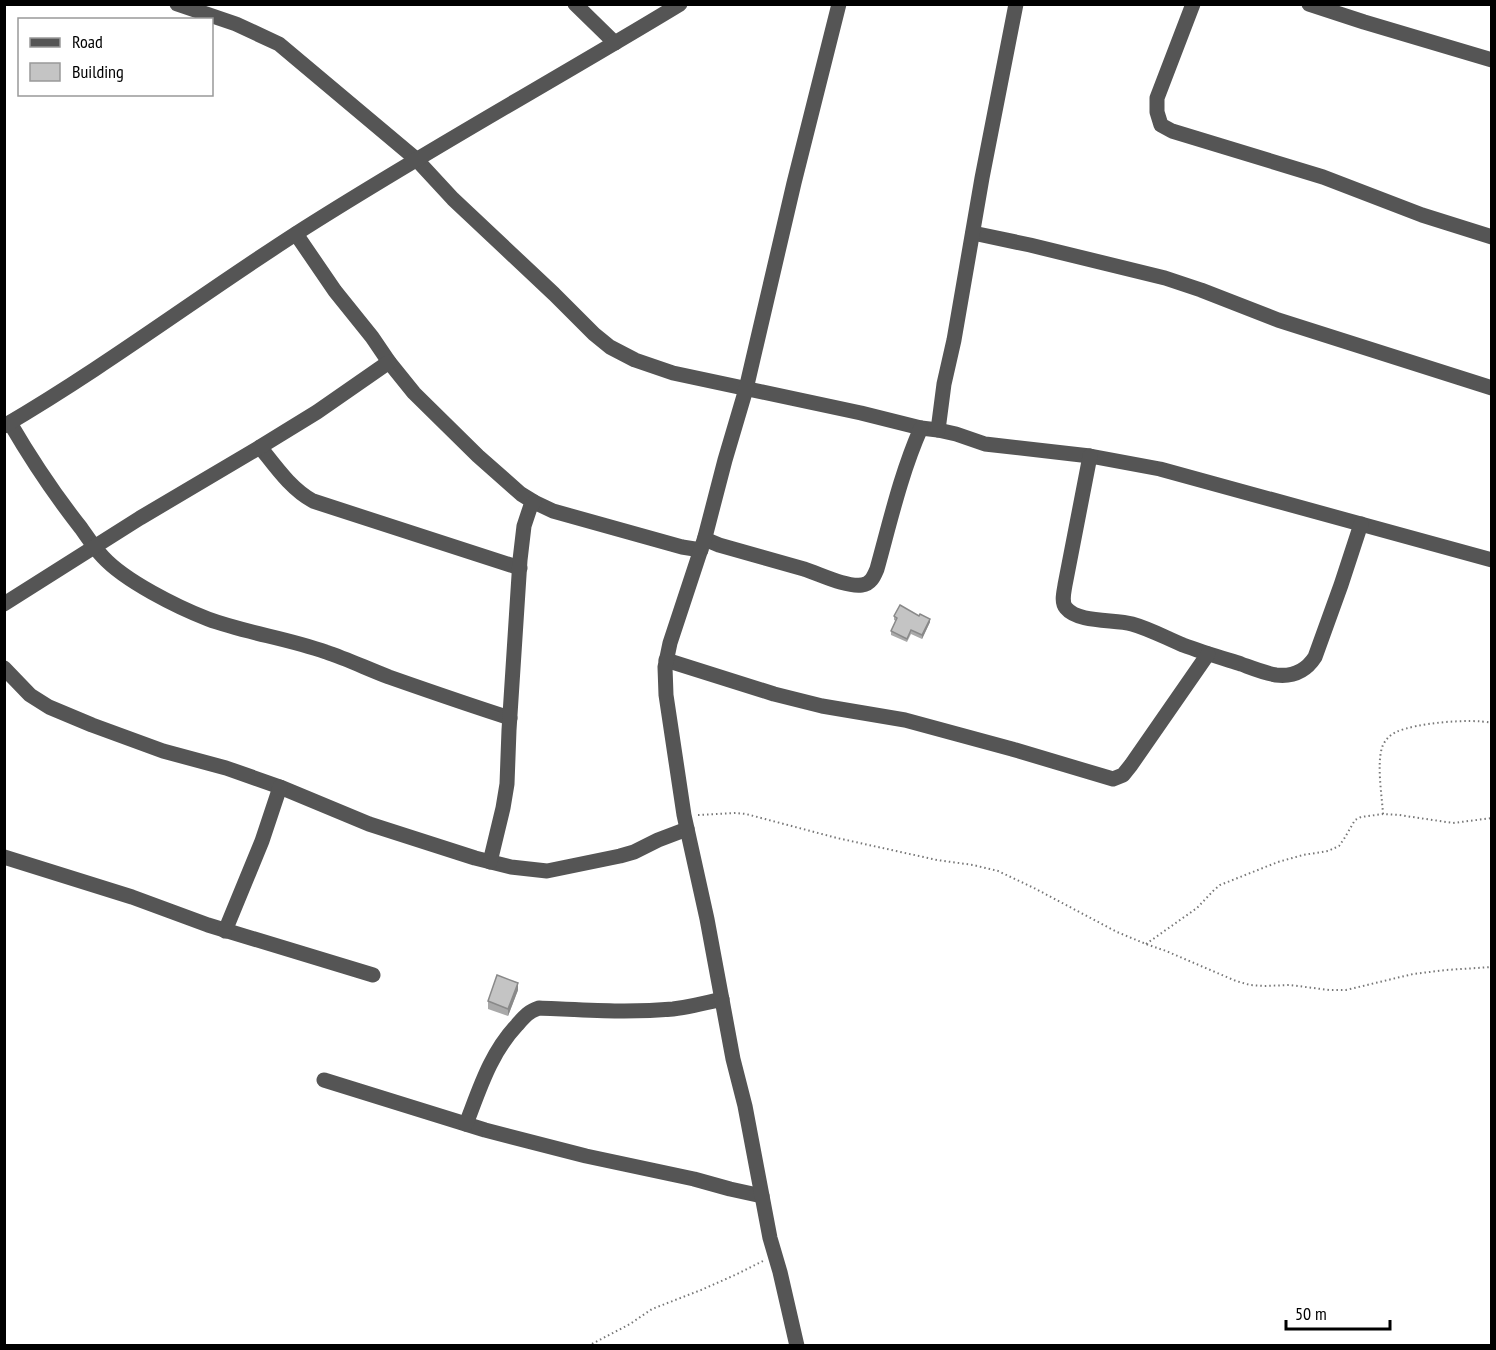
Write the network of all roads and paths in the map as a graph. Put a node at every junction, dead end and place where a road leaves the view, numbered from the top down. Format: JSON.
{"nodes":[{"id":1,"x":177,"y":4,"type":"edge"},
{"id":2,"x":576,"y":4,"type":"edge"},
{"id":3,"x":680,"y":4,"type":"edge"},
{"id":4,"x":839,"y":4,"type":"edge"},
{"id":5,"x":1016,"y":4,"type":"edge"},
{"id":6,"x":1193,"y":4,"type":"edge"},
{"id":7,"x":1309,"y":4,"type":"edge"},
{"id":8,"x":615,"y":43,"type":"junction"},
{"id":9,"x":1491,"y":60,"type":"edge"},
{"id":10,"x":417,"y":159,"type":"junction"},
{"id":11,"x":973,"y":233,"type":"junction"},
{"id":12,"x":296,"y":234,"type":"junction"},
{"id":13,"x":1491,"y":237,"type":"edge"},
{"id":14,"x":389,"y":362,"type":"junction"},
{"id":15,"x":1491,"y":388,"type":"edge"},
{"id":16,"x":746,"y":389,"type":"junction"},
{"id":17,"x":7,"y":424,"type":"edge"},
{"id":18,"x":921,"y":428,"type":"junction"},
{"id":19,"x":938,"y":430,"type":"junction"},
{"id":20,"x":260,"y":447,"type":"junction"},
{"id":21,"x":1090,"y":456,"type":"junction"},
{"id":22,"x":534,"y":502,"type":"junction"},
{"id":23,"x":1361,"y":524,"type":"junction"},
{"id":24,"x":703,"y":544,"type":"junction"},
{"id":25,"x":95,"y":547,"type":"junction"},
{"id":26,"x":1491,"y":560,"type":"edge"},
{"id":27,"x":520,"y":568,"type":"junction"},
{"id":28,"x":4,"y":604,"type":"edge"},
{"id":29,"x":1209,"y":654,"type":"junction"},
{"id":30,"x":666,"y":660,"type":"junction"},
{"id":31,"x":4,"y":668,"type":"edge"},
{"id":32,"x":510,"y":718,"type":"junction"},
{"id":33,"x":1491,"y":723,"type":"edge"},
{"id":34,"x":280,"y":787,"type":"junction"},
{"id":35,"x":1383,"y":814,"type":"junction"},
{"id":36,"x":1491,"y":818,"type":"edge"},
{"id":37,"x":686,"y":822,"type":"junction"},
{"id":38,"x":4,"y":857,"type":"edge"},
{"id":39,"x":490,"y":861,"type":"junction"},
{"id":40,"x":225,"y":931,"type":"junction"},
{"id":41,"x":1146,"y":944,"type":"junction"},
{"id":42,"x":1491,"y":968,"type":"edge"},
{"id":43,"x":373,"y":975,"type":"dead end"},
{"id":44,"x":722,"y":999,"type":"junction"},
{"id":45,"x":324,"y":1080,"type":"dead end"},
{"id":46,"x":465,"y":1124,"type":"junction"},
{"id":47,"x":762,"y":1196,"type":"junction"},
{"id":48,"x":775,"y":1254,"type":"junction"},
{"id":49,"x":588,"y":1346,"type":"edge"},
{"id":50,"x":797,"y":1346,"type":"edge"}],
"edges":[{"from":1,"to":10,"type":"street"},
{"from":2,"to":8,"type":"street"},
{"from":3,"to":8,"type":"street"},
{"from":4,"to":16,"type":"street"},
{"from":5,"to":11,"type":"street"},
{"from":6,"to":13,"type":"street"},
{"from":7,"to":9,"type":"street"},
{"from":8,"to":10,"type":"street"},
{"from":10,"to":12,"type":"street"},
{"from":10,"to":16,"type":"street"},
{"from":11,"to":15,"type":"street"},
{"from":11,"to":19,"type":"street"},
{"from":12,"to":14,"type":"street"},
{"from":12,"to":17,"type":"street"},
{"from":14,"to":20,"type":"street"},
{"from":14,"to":22,"type":"street"},
{"from":16,"to":18,"type":"street"},
{"from":16,"to":24,"type":"street"},
{"from":17,"to":25,"type":"street"},
{"from":18,"to":19,"type":"street"},
{"from":18,"to":24,"type":"street"},
{"from":19,"to":21,"type":"street"},
{"from":20,"to":25,"type":"street"},
{"from":20,"to":27,"type":"street"},
{"from":21,"to":23,"type":"street"},
{"from":21,"to":29,"type":"street"},
{"from":22,"to":24,"type":"street"},
{"from":22,"to":27,"type":"street"},
{"from":23,"to":26,"type":"street"},
{"from":23,"to":29,"type":"street"},
{"from":24,"to":30,"type":"street"},
{"from":25,"to":28,"type":"street"},
{"from":25,"to":32,"type":"street"},
{"from":27,"to":32,"type":"street"},
{"from":29,"to":30,"type":"street"},
{"from":30,"to":37,"type":"street"},
{"from":31,"to":34,"type":"street"},
{"from":32,"to":39,"type":"street"},
{"from":33,"to":35,"type":"path"},
{"from":34,"to":39,"type":"street"},
{"from":34,"to":40,"type":"street"},
{"from":35,"to":36,"type":"path"},
{"from":35,"to":41,"type":"path"},
{"from":37,"to":39,"type":"street"},
{"from":37,"to":41,"type":"path"},
{"from":37,"to":44,"type":"street"},
{"from":38,"to":40,"type":"street"},
{"from":40,"to":43,"type":"street"},
{"from":41,"to":42,"type":"path"},
{"from":44,"to":46,"type":"street"},
{"from":44,"to":47,"type":"street"},
{"from":45,"to":46,"type":"street"},
{"from":46,"to":47,"type":"street"},
{"from":47,"to":48,"type":"street"},
{"from":48,"to":49,"type":"path"},
{"from":48,"to":50,"type":"street"}]}
